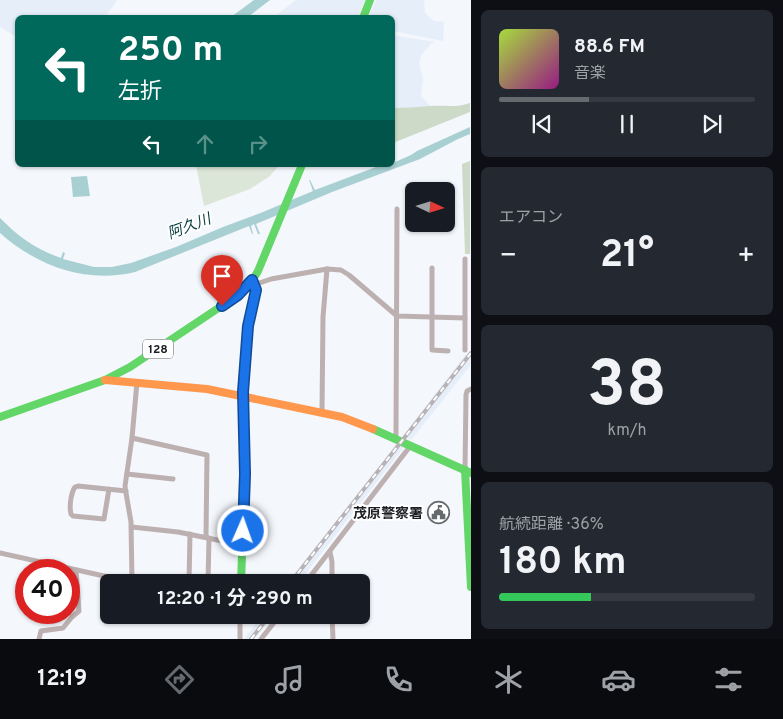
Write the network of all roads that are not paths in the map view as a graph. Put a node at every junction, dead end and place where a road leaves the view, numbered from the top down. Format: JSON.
{"nodes":[{"id":1,"x":370,"y":0,"type":"edge"},
{"id":2,"x":364,"y":15,"type":"edge"},
{"id":3,"x":301,"y":167,"type":"edge"},
{"id":4,"x":397,"y":209,"type":"dead end"},
{"id":5,"x":465,"y":259,"type":"dead end"},
{"id":6,"x":432,"y":268,"type":"dead end"},
{"id":7,"x":327,"y":269,"type":"junction"},
{"id":8,"x":468,"y":269,"type":"edge"},
{"id":9,"x":253,"y":282,"type":"junction"},
{"id":10,"x":468,"y":307,"type":"edge"},
{"id":11,"x":397,"y":316,"type":"junction"},
{"id":12,"x":431,"y":317,"type":"junction"},
{"id":13,"x":465,"y":318,"type":"junction"},
{"id":14,"x":465,"y":350,"type":"dead end"},
{"id":15,"x":448,"y":351,"type":"dead end"},
{"id":16,"x":105,"y":380,"type":"junction"},
{"id":17,"x":137,"y":382,"type":"junction"},
{"id":18,"x":470,"y":388,"type":"edge"},
{"id":19,"x":243,"y":396,"type":"junction"},
{"id":20,"x":322,"y":412,"type":"junction"},
{"id":21,"x":0,"y":417,"type":"edge"},
{"id":22,"x":132,"y":438,"type":"junction"},
{"id":23,"x":396,"y":438,"type":"junction"},
{"id":24,"x":412,"y":445,"type":"junction"},
{"id":25,"x":468,"y":472,"type":"edge"},
{"id":26,"x":127,"y":474,"type":"junction"},
{"id":27,"x":173,"y":479,"type":"dead end"},
{"id":28,"x":109,"y":489,"type":"junction"},
{"id":29,"x":126,"y":491,"type":"junction"},
{"id":30,"x":132,"y":527,"type":"junction"},
{"id":31,"x":190,"y":534,"type":"junction"},
{"id":32,"x":208,"y":538,"type":"junction"},
{"id":33,"x":242,"y":545,"type":"junction"},
{"id":34,"x":0,"y":552,"type":"edge"},
{"id":35,"x":330,"y":552,"type":"junction"},
{"id":36,"x":25,"y":559,"type":"edge"},
{"id":37,"x":80,"y":571,"type":"edge"},
{"id":38,"x":131,"y":574,"type":"edge"},
{"id":39,"x":189,"y":574,"type":"edge"},
{"id":40,"x":208,"y":574,"type":"edge"},
{"id":41,"x":241,"y":574,"type":"edge"},
{"id":42,"x":312,"y":574,"type":"edge"},
{"id":43,"x":332,"y":574,"type":"edge"},
{"id":44,"x":100,"y":575,"type":"edge"},
{"id":45,"x":470,"y":587,"type":"edge"},
{"id":46,"x":66,"y":624,"type":"edge"},
{"id":47,"x":240,"y":624,"type":"edge"},
{"id":48,"x":273,"y":624,"type":"edge"},
{"id":49,"x":332,"y":624,"type":"edge"},
{"id":50,"x":38,"y":639,"type":"edge"},
{"id":51,"x":240,"y":639,"type":"edge"},
{"id":52,"x":261,"y":639,"type":"edge"},
{"id":53,"x":333,"y":639,"type":"edge"}],
"edges":[{"from":1,"to":2,"type":"main road"},
{"from":3,"to":9,"type":"main road","number":"128"},
{"from":4,"to":11,"type":"street"},
{"from":5,"to":8,"type":"street"},
{"from":6,"to":12,"type":"street"},
{"from":7,"to":9,"type":"street"},
{"from":7,"to":11,"type":"street"},
{"from":7,"to":20,"type":"street"},
{"from":8,"to":10,"type":"street"},
{"from":9,"to":16,"type":"main road","number":"128"},
{"from":9,"to":19,"type":"main road"},
{"from":10,"to":13,"type":"street"},
{"from":11,"to":12,"type":"street"},
{"from":11,"to":23,"type":"street"},
{"from":12,"to":13,"type":"street"},
{"from":12,"to":15,"type":"street"},
{"from":13,"to":14,"type":"street"},
{"from":16,"to":17,"type":"main road"},
{"from":16,"to":21,"type":"main road","number":"128"},
{"from":17,"to":19,"type":"main road"},
{"from":17,"to":22,"type":"street"},
{"from":18,"to":25,"type":"street"},
{"from":19,"to":20,"type":"main road"},
{"from":19,"to":33,"type":"main road"},
{"from":20,"to":23,"type":"main road"},
{"from":22,"to":26,"type":"street"},
{"from":22,"to":32,"type":"street"},
{"from":23,"to":24,"type":"main road"},
{"from":24,"to":25,"type":"main road"},
{"from":24,"to":35,"type":"street"},
{"from":25,"to":45,"type":"main road"},
{"from":26,"to":27,"type":"street"},
{"from":26,"to":29,"type":"street"},
{"from":28,"to":28,"type":"street"},
{"from":28,"to":29,"type":"street"},
{"from":29,"to":30,"type":"street"},
{"from":30,"to":31,"type":"street"},
{"from":30,"to":38,"type":"street"},
{"from":31,"to":32,"type":"street"},
{"from":31,"to":39,"type":"street"},
{"from":32,"to":33,"type":"street"},
{"from":32,"to":40,"type":"street"},
{"from":33,"to":41,"type":"main road"},
{"from":34,"to":36,"type":"street"},
{"from":35,"to":42,"type":"street"},
{"from":35,"to":43,"type":"street"},
{"from":37,"to":44,"type":"street"},
{"from":46,"to":50,"type":"street"},
{"from":47,"to":51,"type":"street"},
{"from":48,"to":52,"type":"street"},
{"from":49,"to":53,"type":"street"}]}
